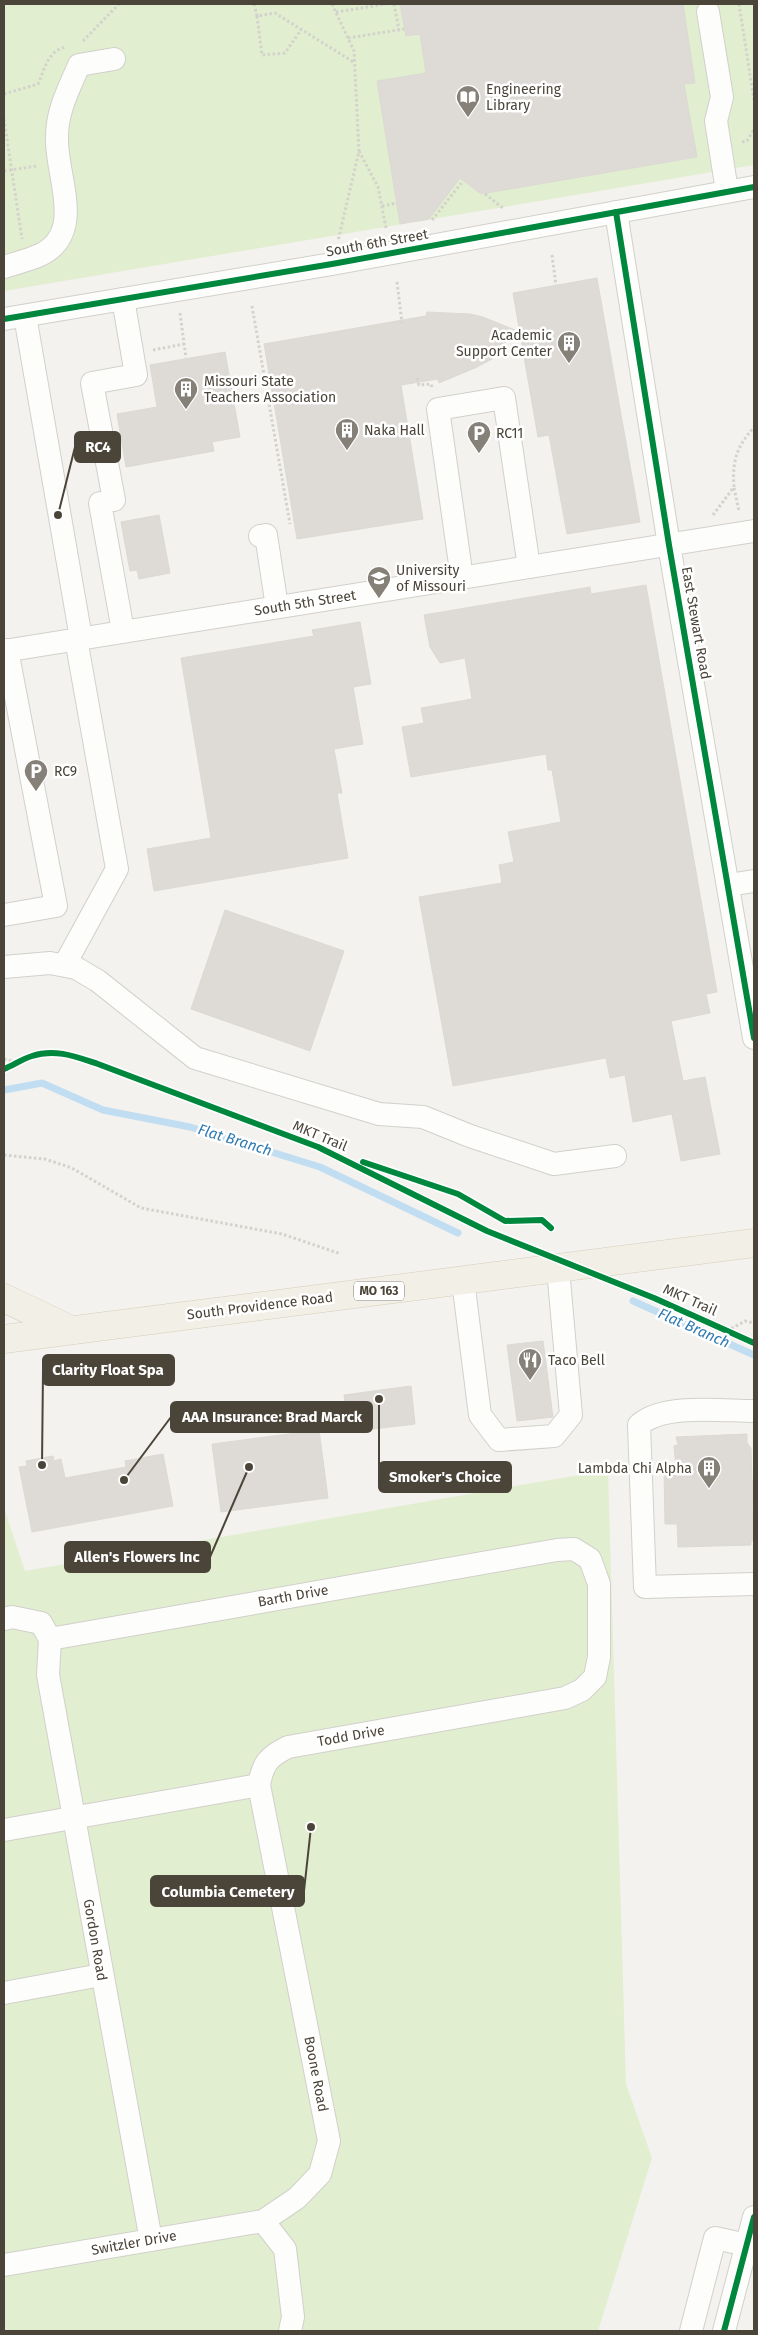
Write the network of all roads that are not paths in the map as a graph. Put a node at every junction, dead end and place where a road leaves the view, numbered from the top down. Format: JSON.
{"nodes":[{"id":1,"x":708,"y":12,"type":"dead end"},
{"id":2,"x":114,"y":59,"type":"dead end"},
{"id":3,"x":754,"y":187,"type":"edge"},
{"id":4,"x":727,"y":191,"type":"junction"},
{"id":5,"x":616,"y":212,"type":"junction"},
{"id":6,"x":14,"y":263,"type":"edge"},
{"id":7,"x":123,"y":299,"type":"junction"},
{"id":8,"x":15,"y":318,"type":"edge"},
{"id":9,"x":747,"y":523,"type":"edge"},
{"id":10,"x":260,"y":536,"type":"dead end"},
{"id":11,"x":669,"y":545,"type":"junction"},
{"id":12,"x":530,"y":567,"type":"junction"},
{"id":13,"x":462,"y":578,"type":"junction"},
{"id":14,"x":277,"y":607,"type":"junction"},
{"id":15,"x":123,"y":631,"type":"junction"},
{"id":16,"x":78,"y":639,"type":"junction"},
{"id":17,"x":6,"y":650,"type":"edge"},
{"id":18,"x":12,"y":718,"type":"edge"},
{"id":19,"x":754,"y":881,"type":"edge"},
{"id":20,"x":729,"y":885,"type":"junction"},
{"id":21,"x":4,"y":915,"type":"edge"},
{"id":22,"x":65,"y":964,"type":"junction"},
{"id":23,"x":4,"y":967,"type":"edge"},
{"id":24,"x":754,"y":1038,"type":"edge"},
{"id":25,"x":615,"y":1156,"type":"dead end"},
{"id":26,"x":754,"y":1244,"type":"edge"},
{"id":27,"x":558,"y":1268,"type":"junction"},
{"id":28,"x":464,"y":1280,"type":"junction"},
{"id":29,"x":4,"y":1298,"type":"edge"},
{"id":30,"x":72,"y":1330,"type":"junction"},
{"id":31,"x":4,"y":1339,"type":"edge"},
{"id":32,"x":754,"y":1410,"type":"edge"},
{"id":33,"x":590,"y":1559,"type":"joint"},
{"id":34,"x":754,"y":1584,"type":"edge"},
{"id":35,"x":4,"y":1619,"type":"edge"},
{"id":36,"x":50,"y":1639,"type":"junction"},
{"id":37,"x":259,"y":1785,"type":"junction"},
{"id":38,"x":74,"y":1817,"type":"junction"},
{"id":39,"x":4,"y":1830,"type":"edge"},
{"id":40,"x":101,"y":1975,"type":"junction"},
{"id":41,"x":4,"y":1993,"type":"edge"},
{"id":42,"x":754,"y":2217,"type":"edge"},
{"id":43,"x":263,"y":2221,"type":"junction"},
{"id":44,"x":151,"y":2240,"type":"junction"},
{"id":45,"x":747,"y":2245,"type":"junction"},
{"id":46,"x":4,"y":2265,"type":"edge"},
{"id":47,"x":290,"y":2331,"type":"edge"},
{"id":48,"x":691,"y":2331,"type":"edge"},
{"id":49,"x":724,"y":2331,"type":"edge"}],
"edges":[{"from":1,"to":4,"type":"street"},
{"from":2,"to":6,"type":"street"},
{"from":3,"to":4,"type":"street","name":"South 6th Street"},
{"from":4,"to":5,"type":"street","name":"South 6th Street"},
{"from":5,"to":7,"type":"street","name":"South 6th Street"},
{"from":5,"to":11,"type":"street","name":"East Stewart Road"},
{"from":7,"to":8,"type":"street","name":"South 6th Street"},
{"from":7,"to":15,"type":"street"},
{"from":8,"to":16,"type":"street"},
{"from":9,"to":11,"type":"street","name":"South 5th Street"},
{"from":10,"to":14,"type":"street"},
{"from":11,"to":12,"type":"street","name":"South 5th Street"},
{"from":11,"to":20,"type":"street","name":"East Stewart Road"},
{"from":12,"to":13,"type":"street","name":"South 5th Street"},
{"from":12,"to":13,"type":"street"},
{"from":13,"to":14,"type":"street","name":"South 5th Street"},
{"from":14,"to":15,"type":"street","name":"South 5th Street"},
{"from":15,"to":16,"type":"street","name":"South 5th Street"},
{"from":16,"to":17,"type":"street","name":"South 5th Street"},
{"from":16,"to":22,"type":"street"},
{"from":17,"to":18,"type":"street"},
{"from":18,"to":21,"type":"street"},
{"from":19,"to":20,"type":"street"},
{"from":20,"to":24,"type":"street","name":"East Stewart Road"},
{"from":22,"to":23,"type":"street"},
{"from":22,"to":25,"type":"street"},
{"from":26,"to":27,"type":"main road","name":"South Providence Road","number":"MO 163"},
{"from":27,"to":28,"type":"main road","name":"South Providence Road","number":"MO 163"},
{"from":27,"to":28,"type":"street"},
{"from":28,"to":30,"type":"main road","name":"South Providence Road","number":"MO 163"},
{"from":29,"to":30,"type":"main road"},
{"from":30,"to":31,"type":"main road","name":"South Providence Road","number":"MO 163"},
{"from":32,"to":34,"type":"street"},
{"from":33,"to":36,"type":"street","name":"Barth Drive"},
{"from":33,"to":37,"type":"street","name":"Todd Drive"},
{"from":35,"to":36,"type":"street"},
{"from":36,"to":38,"type":"street","name":"Gordon Road"},
{"from":37,"to":38,"type":"street"},
{"from":37,"to":43,"type":"street","name":"Boone Road"},
{"from":38,"to":39,"type":"street"},
{"from":38,"to":40,"type":"street","name":"Gordon Road"},
{"from":40,"to":41,"type":"street"},
{"from":40,"to":44,"type":"street","name":"Gordon Road"},
{"from":42,"to":45,"type":"street"},
{"from":43,"to":44,"type":"street","name":"Switzler Drive"},
{"from":43,"to":47,"type":"street"},
{"from":44,"to":46,"type":"street","name":"Switzler Drive"},
{"from":45,"to":48,"type":"street"},
{"from":45,"to":49,"type":"street"}]}
